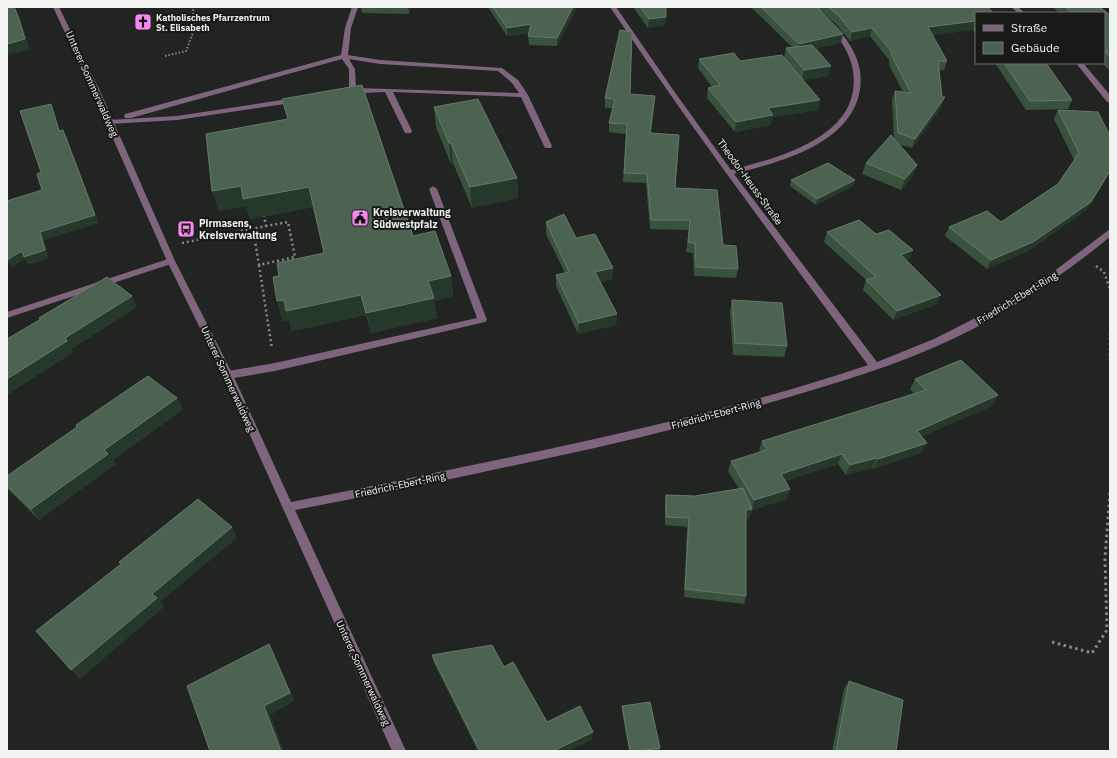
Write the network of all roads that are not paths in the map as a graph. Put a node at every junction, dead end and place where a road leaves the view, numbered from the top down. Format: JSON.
{"nodes":[{"id":1,"x":56,"y":7,"type":"edge"},
{"id":2,"x":355,"y":7,"type":"edge"},
{"id":3,"x":612,"y":7,"type":"edge"},
{"id":4,"x":826,"y":20,"type":"edge"},
{"id":5,"x":344,"y":56,"type":"junction"},
{"id":6,"x":1080,"y":64,"type":"edge"},
{"id":7,"x":353,"y":90,"type":"junction"},
{"id":8,"x":388,"y":90,"type":"junction"},
{"id":9,"x":338,"y":93,"type":"edge"},
{"id":10,"x":524,"y":96,"type":"junction"},
{"id":11,"x":299,"y":99,"type":"edge"},
{"id":12,"x":1110,"y":100,"type":"edge"},
{"id":13,"x":109,"y":122,"type":"junction"},
{"id":14,"x":408,"y":131,"type":"dead end"},
{"id":15,"x":548,"y":146,"type":"dead end"},
{"id":16,"x":729,"y":173,"type":"junction"},
{"id":17,"x":433,"y":189,"type":"dead end"},
{"id":18,"x":1110,"y":232,"type":"edge"},
{"id":19,"x":171,"y":261,"type":"junction"},
{"id":20,"x":7,"y":315,"type":"edge"},
{"id":21,"x":875,"y":367,"type":"junction"},
{"id":22,"x":228,"y":375,"type":"junction"},
{"id":23,"x":288,"y":508,"type":"junction"},
{"id":24,"x":399,"y":751,"type":"edge"}],
"edges":[{"from":1,"to":13,"type":"street","name":"Unterer Sommerwaldweg"},
{"from":2,"to":5,"type":"street"},
{"from":3,"to":16,"type":"street","name":"Theodor-Heuss-Straße"},
{"from":4,"to":16,"type":"street"},
{"from":5,"to":7,"type":"street"},
{"from":5,"to":10,"type":"street"},
{"from":5,"to":13,"type":"street"},
{"from":6,"to":12,"type":"street"},
{"from":7,"to":8,"type":"street"},
{"from":7,"to":9,"type":"street"},
{"from":8,"to":10,"type":"street"},
{"from":8,"to":14,"type":"street"},
{"from":10,"to":15,"type":"street"},
{"from":11,"to":13,"type":"street"},
{"from":13,"to":19,"type":"street","name":"Unterer Sommerwaldweg"},
{"from":16,"to":21,"type":"street","name":"Theodor-Heuss-Straße"},
{"from":17,"to":22,"type":"street"},
{"from":18,"to":21,"type":"street","name":"Friedrich-Ebert-Ring"},
{"from":19,"to":20,"type":"street"},
{"from":19,"to":22,"type":"street","name":"Unterer Sommerwaldweg"},
{"from":21,"to":23,"type":"street","name":"Friedrich-Ebert-Ring"},
{"from":22,"to":23,"type":"street","name":"Unterer Sommerwaldweg"},
{"from":23,"to":24,"type":"street","name":"Unterer Sommerwaldweg"}]}
